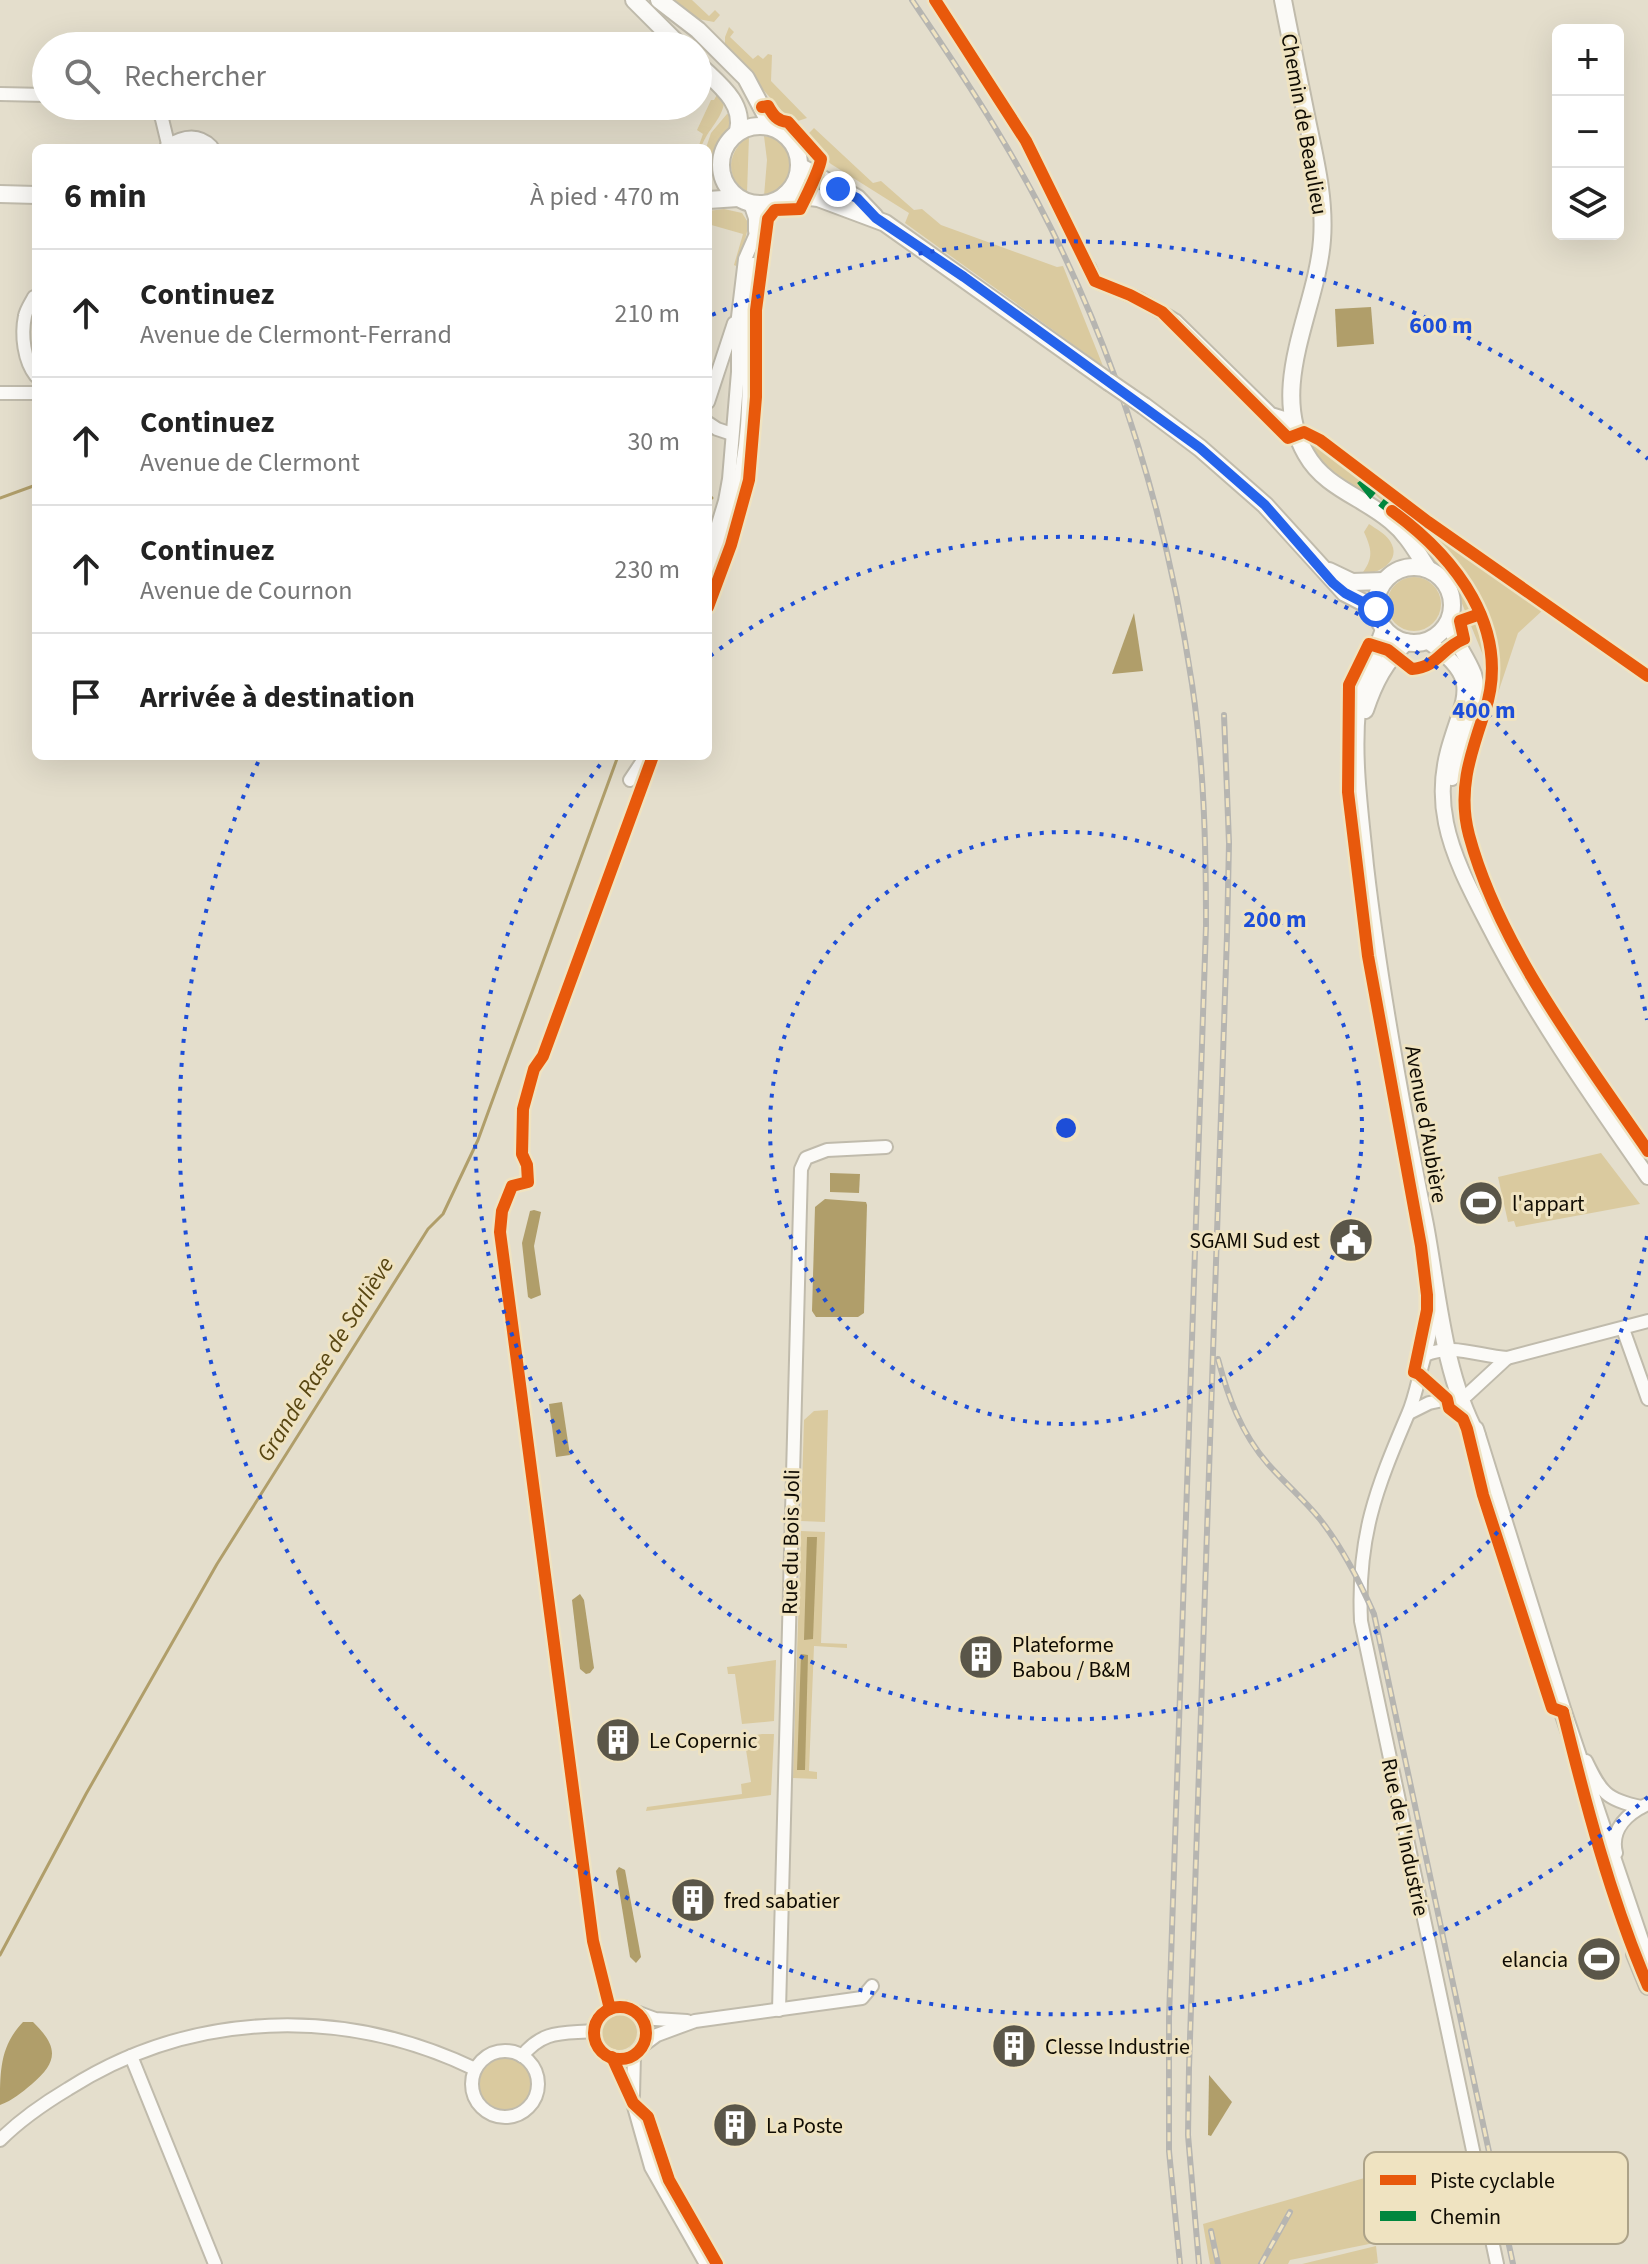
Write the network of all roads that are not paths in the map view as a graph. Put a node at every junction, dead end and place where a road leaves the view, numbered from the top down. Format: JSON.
{"nodes":[{"id":1,"x":634,"y":0,"type":"edge"},
{"id":2,"x":659,"y":0,"type":"edge"},
{"id":3,"x":1283,"y":0,"type":"edge"},
{"id":4,"x":666,"y":32,"type":"edge"},
{"id":5,"x":700,"y":32,"type":"edge"},
{"id":6,"x":712,"y":44,"type":"edge"},
{"id":7,"x":712,"y":78,"type":"edge"},
{"id":8,"x":0,"y":94,"type":"edge"},
{"id":9,"x":32,"y":95,"type":"edge"},
{"id":10,"x":162,"y":120,"type":"edge"},
{"id":11,"x":164,"y":120,"type":"edge"},
{"id":12,"x":772,"y":127,"type":"junction"},
{"id":13,"x":738,"y":131,"type":"junction"},
{"id":14,"x":192,"y":139,"type":"junction"},
{"id":15,"x":167,"y":144,"type":"edge"},
{"id":16,"x":174,"y":144,"type":"edge"},
{"id":17,"x":206,"y":144,"type":"edge"},
{"id":18,"x":799,"y":166,"type":"junction"},
{"id":19,"x":721,"y":170,"type":"junction"},
{"id":20,"x":712,"y":181,"type":"edge"},
{"id":21,"x":0,"y":194,"type":"edge"},
{"id":22,"x":786,"y":194,"type":"junction"},
{"id":23,"x":32,"y":195,"type":"edge"},
{"id":24,"x":712,"y":200,"type":"edge"},
{"id":25,"x":744,"y":200,"type":"junction"},
{"id":26,"x":770,"y":202,"type":"junction"},
{"id":27,"x":876,"y":218,"type":"junction"},
{"id":28,"x":754,"y":239,"type":"junction"},
{"id":29,"x":1089,"y":267,"type":"dead end"},
{"id":30,"x":32,"y":301,"type":"edge"},
{"id":31,"x":738,"y":317,"type":"junction"},
{"id":32,"x":32,"y":368,"type":"edge"},
{"id":33,"x":712,"y":391,"type":"edge"},
{"id":34,"x":0,"y":393,"type":"edge"},
{"id":35,"x":32,"y":393,"type":"edge"},
{"id":36,"x":1294,"y":421,"type":"junction"},
{"id":37,"x":712,"y":426,"type":"edge"},
{"id":38,"x":731,"y":438,"type":"junction"},
{"id":39,"x":1402,"y":532,"type":"junction"},
{"id":40,"x":712,"y":544,"type":"edge"},
{"id":41,"x":1320,"y":566,"type":"junction"},
{"id":42,"x":1428,"y":569,"type":"junction"},
{"id":43,"x":1400,"y":570,"type":"junction"},
{"id":44,"x":712,"y":576,"type":"edge"},
{"id":45,"x":1384,"y":581,"type":"junction"},
{"id":46,"x":1376,"y":609,"type":"junction"},
{"id":47,"x":1448,"y":623,"type":"junction"},
{"id":48,"x":1384,"y":629,"type":"junction"},
{"id":49,"x":1427,"y":641,"type":"junction"},
{"id":50,"x":1406,"y":642,"type":"junction"},
{"id":51,"x":1356,"y":734,"type":"junction"},
{"id":52,"x":635,"y":760,"type":"edge"},
{"id":53,"x":643,"y":760,"type":"edge"},
{"id":54,"x":1445,"y":802,"type":"junction"},
{"id":55,"x":886,"y":1147,"type":"dead end"},
{"id":56,"x":1648,"y":1177,"type":"edge"},
{"id":57,"x":1437,"y":1296,"type":"junction"},
{"id":58,"x":1648,"y":1321,"type":"edge"},
{"id":59,"x":1623,"y":1329,"type":"junction"},
{"id":60,"x":1452,"y":1349,"type":"junction"},
{"id":61,"x":1425,"y":1355,"type":"junction"},
{"id":62,"x":1507,"y":1358,"type":"junction"},
{"id":63,"x":1464,"y":1396,"type":"junction"},
{"id":64,"x":1648,"y":1399,"type":"edge"},
{"id":65,"x":1409,"y":1413,"type":"junction"},
{"id":66,"x":1563,"y":1712,"type":"junction"},
{"id":67,"x":1616,"y":1803,"type":"junction"},
{"id":68,"x":1644,"y":1806,"type":"edge"},
{"id":69,"x":1596,"y":1821,"type":"junction"},
{"id":70,"x":1623,"y":1821,"type":"junction"},
{"id":71,"x":1637,"y":1938,"type":"junction"},
{"id":72,"x":1648,"y":1964,"type":"edge"},
{"id":73,"x":872,"y":1986,"type":"dead end"},
{"id":74,"x":1648,"y":1986,"type":"edge"},
{"id":75,"x":779,"y":2010,"type":"junction"},
{"id":76,"x":636,"y":2012,"type":"junction"},
{"id":77,"x":695,"y":2021,"type":"junction"},
{"id":78,"x":594,"y":2031,"type":"junction"},
{"id":79,"x":638,"y":2050,"type":"junction"},
{"id":80,"x":131,"y":2056,"type":"junction"},
{"id":81,"x":522,"y":2056,"type":"junction"},
{"id":82,"x":612,"y":2057,"type":"junction"},
{"id":83,"x":475,"y":2069,"type":"junction"},
{"id":84,"x":633,"y":2103,"type":"junction"},
{"id":85,"x":0,"y":2140,"type":"edge"},
{"id":86,"x":1473,"y":2152,"type":"edge"},
{"id":87,"x":1493,"y":2244,"type":"edge"},
{"id":88,"x":215,"y":2264,"type":"edge"},
{"id":89,"x":706,"y":2264,"type":"edge"},
{"id":90,"x":1497,"y":2264,"type":"edge"}],
"edges":[{"from":1,"to":4,"type":"main road"},
{"from":2,"to":5,"type":"main road"},
{"from":3,"to":36,"type":"main road","name":"Chemin de Beaulieu"},
{"from":6,"to":12,"type":"main road"},
{"from":7,"to":13,"type":"main road"},
{"from":8,"to":9,"type":"street"},
{"from":10,"to":15,"type":"street"},
{"from":11,"to":14,"type":"street"},
{"from":12,"to":13,"type":"main road"},
{"from":12,"to":18,"type":"main road"},
{"from":13,"to":19,"type":"main road"},
{"from":14,"to":16,"type":"main road"},
{"from":14,"to":17,"type":"main road"},
{"from":18,"to":22,"type":"main road"},
{"from":18,"to":27,"type":"main road"},
{"from":19,"to":20,"type":"main road"},
{"from":19,"to":25,"type":"main road"},
{"from":21,"to":23,"type":"main road"},
{"from":22,"to":26,"type":"main road"},
{"from":22,"to":27,"type":"main road"},
{"from":24,"to":25,"type":"main road"},
{"from":25,"to":26,"type":"main road"},
{"from":25,"to":28,"type":"street"},
{"from":26,"to":28,"type":"street"},
{"from":27,"to":41,"type":"main road","bridge":true},
{"from":28,"to":31,"type":"street"},
{"from":28,"to":44,"type":"street"},
{"from":29,"to":36,"type":"street"},
{"from":30,"to":32,"type":"street"},
{"from":31,"to":33,"type":"street"},
{"from":31,"to":38,"type":"street"},
{"from":34,"to":35,"type":"street"},
{"from":36,"to":39,"type":"main road","name":"Chemin de Beaulieu"},
{"from":37,"to":38,"type":"street"},
{"from":38,"to":40,"type":"street"},
{"from":39,"to":42,"type":"main road","name":"Chemin de Beaulieu"},
{"from":39,"to":43,"type":"main road"},
{"from":41,"to":45,"type":"main road"},
{"from":41,"to":46,"type":"main road"},
{"from":42,"to":43,"type":"main road"},
{"from":42,"to":47,"type":"main road"},
{"from":43,"to":45,"type":"main road"},
{"from":45,"to":46,"type":"main road"},
{"from":46,"to":48,"type":"main road"},
{"from":47,"to":49,"type":"main road"},
{"from":47,"to":54,"type":"street"},
{"from":48,"to":50,"type":"main road"},
{"from":48,"to":51,"type":"main road","name":"Avenue d'Aubière"},
{"from":49,"to":50,"type":"main road"},
{"from":49,"to":54,"type":"street"},
{"from":50,"to":51,"type":"main road","name":"Avenue d'Aubière"},
{"from":51,"to":57,"type":"main road","name":"Avenue d'Aubière"},
{"from":52,"to":53,"type":"street"},
{"from":54,"to":56,"type":"street"},
{"from":55,"to":75,"type":"street","name":"Rue du Bois Joli"},
{"from":57,"to":60,"type":"main road","name":"Avenue d'Aubière"},
{"from":57,"to":61,"type":"street","name":"Rue de l'Industrie"},
{"from":58,"to":59,"type":"street"},
{"from":59,"to":62,"type":"street"},
{"from":59,"to":64,"type":"street"},
{"from":60,"to":61,"type":"street"},
{"from":60,"to":62,"type":"street"},
{"from":60,"to":63,"type":"main road","name":"Avenue d'Aubière"},
{"from":61,"to":65,"type":"street","name":"Rue de l'Industrie"},
{"from":62,"to":63,"type":"street"},
{"from":63,"to":65,"type":"street"},
{"from":63,"to":66,"type":"main road","name":"Avenue d'Aubière"},
{"from":65,"to":86,"type":"street","name":"Rue de l'Industrie"},
{"from":66,"to":67,"type":"street","name":"Avenue d'Aubière"},
{"from":66,"to":69,"type":"main road","name":"Avenue d'Aubière"},
{"from":67,"to":68,"type":"street"},
{"from":67,"to":69,"type":"street"},
{"from":68,"to":70,"type":"street"},
{"from":69,"to":70,"type":"street"},
{"from":69,"to":71,"type":"main road","name":"Avenue d'Aubière"},
{"from":69,"to":74,"type":"main road","name":"Avenue d'Aubière"},
{"from":70,"to":71,"type":"street","name":"Avenue d'Aubière"},
{"from":71,"to":72,"type":"main road","name":"Avenue d'Aubière"},
{"from":73,"to":75,"type":"street"},
{"from":75,"to":77,"type":"street"},
{"from":76,"to":77,"type":"street"},
{"from":76,"to":78,"type":"street"},
{"from":76,"to":79,"type":"street"},
{"from":77,"to":79,"type":"street"},
{"from":78,"to":81,"type":"street"},
{"from":78,"to":82,"type":"street"},
{"from":79,"to":82,"type":"street"},
{"from":79,"to":84,"type":"street"},
{"from":80,"to":83,"type":"street"},
{"from":80,"to":85,"type":"street"},
{"from":80,"to":88,"type":"street"},
{"from":81,"to":83,"type":"street"},
{"from":81,"to":83,"type":"street"},
{"from":82,"to":84,"type":"street"},
{"from":84,"to":89,"type":"street"},
{"from":87,"to":90,"type":"street","name":"Rue de l'Industrie"}]}
